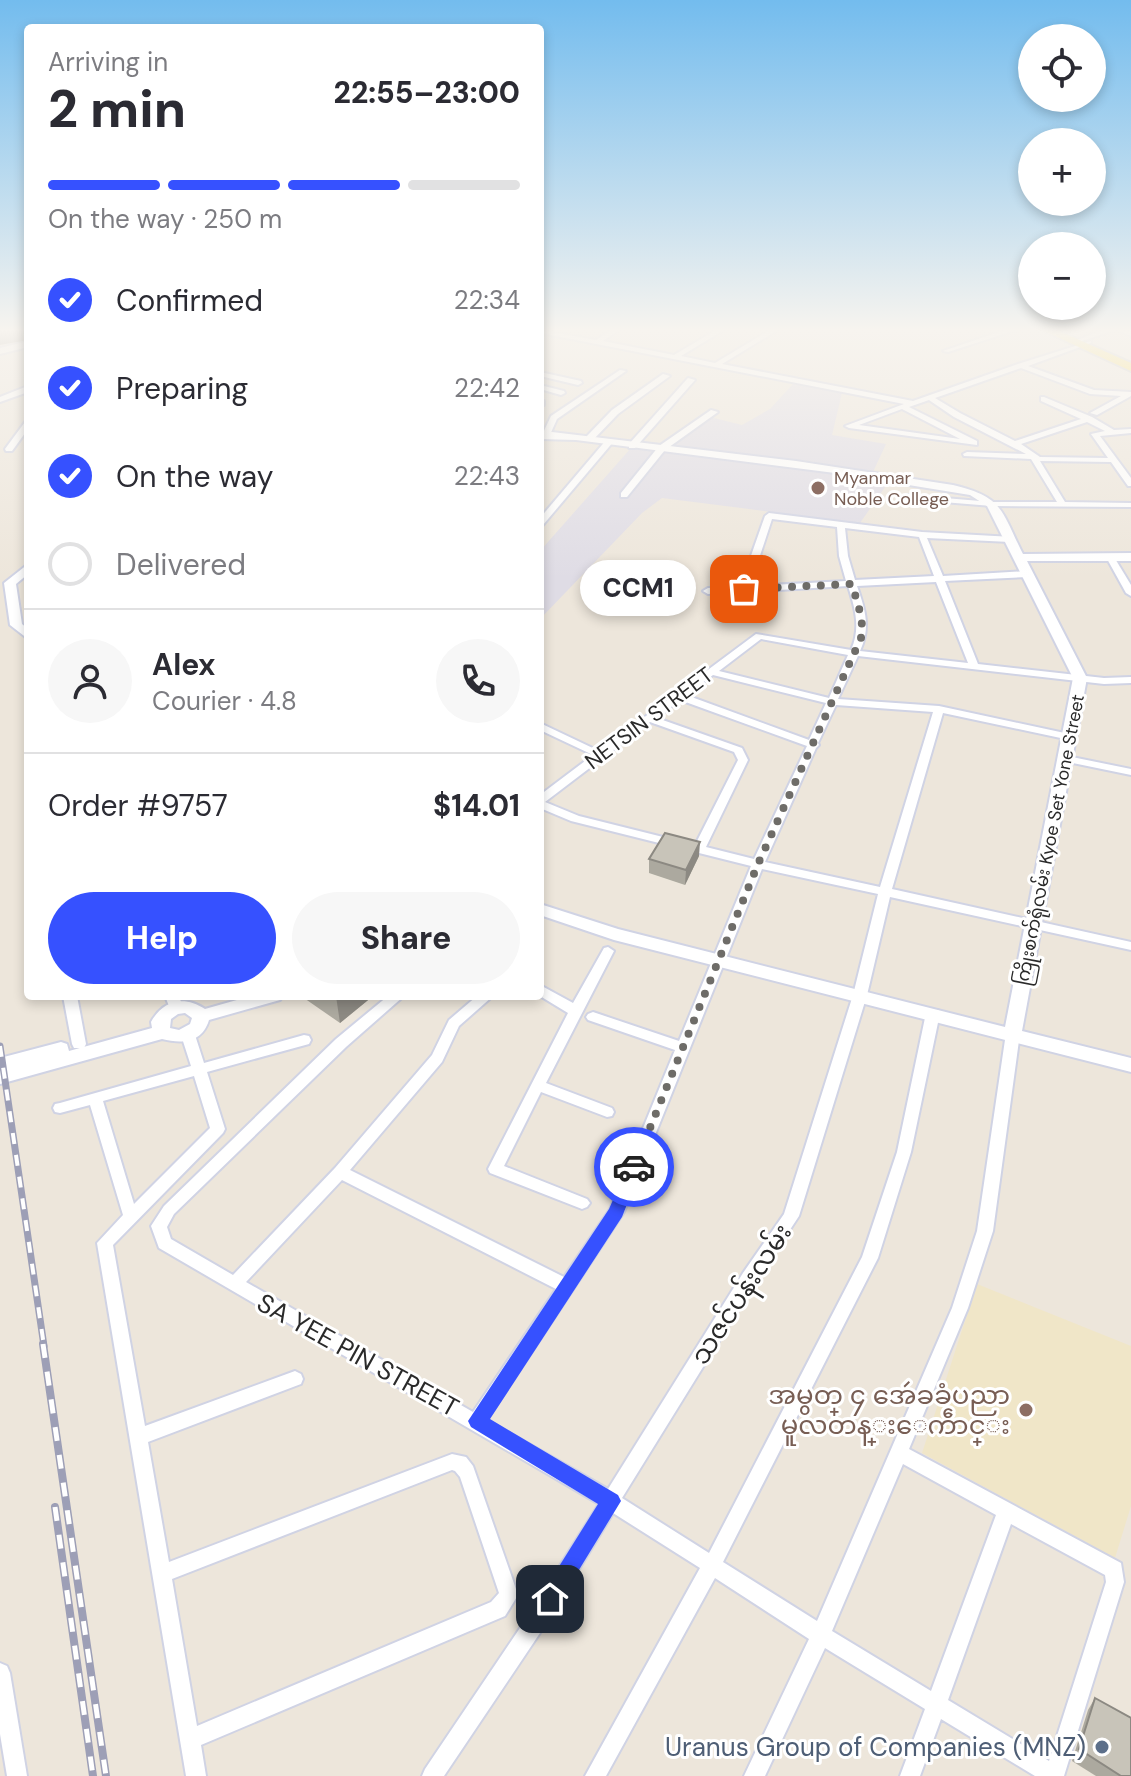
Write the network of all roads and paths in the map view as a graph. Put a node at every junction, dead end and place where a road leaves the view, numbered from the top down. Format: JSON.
{"nodes":[{"id":1,"x":561,"y":413,"type":"edge"},
{"id":2,"x":614,"y":413,"type":"edge"},
{"id":3,"x":662,"y":413,"type":"edge"},
{"id":4,"x":713,"y":413,"type":"edge"},
{"id":5,"x":886,"y":413,"type":"edge"},
{"id":6,"x":915,"y":413,"type":"edge"},
{"id":7,"x":952,"y":413,"type":"edge"},
{"id":8,"x":1082,"y":413,"type":"edge"},
{"id":9,"x":1097,"y":413,"type":"edge"},
{"id":10,"x":1091,"y":416,"type":"junction"},
{"id":11,"x":24,"y":429,"type":"edge"},
{"id":12,"x":1131,"y":431,"type":"edge"},
{"id":13,"x":1114,"y":432,"type":"junction"},
{"id":14,"x":544,"y":434,"type":"edge"},
{"id":15,"x":544,"y":436,"type":"edge"},
{"id":16,"x":590,"y":438,"type":"junction"},
{"id":17,"x":610,"y":441,"type":"junction"},
{"id":18,"x":1017,"y":443,"type":"junction"},
{"id":19,"x":632,"y":446,"type":"junction"},
{"id":20,"x":662,"y":448,"type":"junction"},
{"id":21,"x":9,"y":449,"type":"dead end"},
{"id":22,"x":967,"y":454,"type":"dead end"},
{"id":23,"x":1036,"y":459,"type":"junction"},
{"id":24,"x":1116,"y":462,"type":"junction"},
{"id":25,"x":1131,"y":463,"type":"edge"},
{"id":26,"x":1131,"y":484,"type":"edge"},
{"id":27,"x":624,"y":495,"type":"dead end"},
{"id":28,"x":909,"y":497,"type":"dead end"},
{"id":29,"x":992,"y":504,"type":"junction"},
{"id":30,"x":1062,"y":504,"type":"junction"},
{"id":31,"x":1131,"y":505,"type":"edge"},
{"id":32,"x":544,"y":518,"type":"edge"},
{"id":33,"x":841,"y":526,"type":"junction"},
{"id":34,"x":922,"y":535,"type":"junction"},
{"id":35,"x":1010,"y":539,"type":"junction"},
{"id":36,"x":1110,"y":557,"type":"junction"},
{"id":37,"x":1131,"y":557,"type":"edge"},
{"id":38,"x":1021,"y":558,"type":"junction"},
{"id":39,"x":24,"y":571,"type":"edge"},
{"id":40,"x":1028,"y":574,"type":"junction"},
{"id":41,"x":941,"y":579,"type":"junction"},
{"id":42,"x":852,"y":584,"type":"junction"},
{"id":43,"x":744,"y":589,"type":"junction"},
{"id":44,"x":708,"y":591,"type":"dead end"},
{"id":45,"x":1131,"y":593,"type":"edge"},
{"id":46,"x":7,"y":609,"type":"edge"},
{"id":47,"x":24,"y":631,"type":"edge"},
{"id":48,"x":854,"y":653,"type":"junction"},
{"id":49,"x":974,"y":666,"type":"junction"},
{"id":50,"x":711,"y":672,"type":"junction"},
{"id":51,"x":1080,"y":678,"type":"junction"},
{"id":52,"x":1131,"y":680,"type":"edge"},
{"id":53,"x":678,"y":696,"type":"junction"},
{"id":54,"x":834,"y":702,"type":"junction"},
{"id":55,"x":939,"y":709,"type":"junction"},
{"id":56,"x":648,"y":718,"type":"junction"},
{"id":57,"x":544,"y":728,"type":"edge"},
{"id":58,"x":1070,"y":737,"type":"junction"},
{"id":59,"x":814,"y":745,"type":"junction"},
{"id":60,"x":600,"y":755,"type":"junction"},
{"id":61,"x":1067,"y":759,"type":"junction"},
{"id":62,"x":1131,"y":772,"type":"edge"},
{"id":63,"x":544,"y":799,"type":"edge"},
{"id":64,"x":544,"y":804,"type":"edge"},
{"id":65,"x":699,"y":849,"type":"junction"},
{"id":66,"x":758,"y":864,"type":"junction"},
{"id":67,"x":885,"y":892,"type":"junction"},
{"id":68,"x":544,"y":910,"type":"edge"},
{"id":69,"x":1035,"y":925,"type":"junction"},
{"id":70,"x":1131,"y":946,"type":"edge"},
{"id":71,"x":608,"y":951,"type":"dead end"},
{"id":72,"x":718,"y":961,"type":"junction"},
{"id":73,"x":544,"y":992,"type":"edge"},
{"id":74,"x":860,"y":995,"type":"junction"},
{"id":75,"x":71,"y":1000,"type":"edge"},
{"id":76,"x":260,"y":1000,"type":"edge"},
{"id":77,"x":392,"y":1000,"type":"edge"},
{"id":78,"x":481,"y":1000,"type":"edge"},
{"id":79,"x":174,"y":1002,"type":"edge"},
{"id":80,"x":575,"y":1011,"type":"junction"},
{"id":81,"x":933,"y":1013,"type":"junction"},
{"id":82,"x":202,"y":1016,"type":"junction"},
{"id":83,"x":593,"y":1017,"type":"dead end"},
{"id":84,"x":161,"y":1027,"type":"junction"},
{"id":85,"x":1013,"y":1033,"type":"junction"},
{"id":86,"x":188,"y":1035,"type":"junction"},
{"id":87,"x":304,"y":1040,"type":"dead end"},
{"id":88,"x":79,"y":1044,"type":"junction"},
{"id":89,"x":683,"y":1048,"type":"junction"},
{"id":90,"x":0,"y":1065,"type":"edge"},
{"id":91,"x":1131,"y":1065,"type":"edge"},
{"id":92,"x":199,"y":1070,"type":"junction"},
{"id":93,"x":0,"y":1077,"type":"edge"},
{"id":94,"x":537,"y":1085,"type":"junction"},
{"id":95,"x":95,"y":1098,"type":"junction"},
{"id":96,"x":60,"y":1108,"type":"dead end"},
{"id":97,"x":607,"y":1112,"type":"dead end"},
{"id":98,"x":340,"y":1172,"type":"junction"},
{"id":99,"x":582,"y":1203,"type":"dead end"},
{"id":100,"x":131,"y":1217,"type":"junction"},
{"id":101,"x":234,"y":1285,"type":"junction"},
{"id":102,"x":566,"y":1286,"type":"junction"},
{"id":103,"x":295,"y":1379,"type":"dead end"},
{"id":104,"x":477,"y":1421,"type":"junction"},
{"id":105,"x":138,"y":1437,"type":"junction"},
{"id":106,"x":900,"y":1453,"type":"junction"},
{"id":107,"x":611,"y":1501,"type":"junction"},
{"id":108,"x":1007,"y":1511,"type":"junction"},
{"id":109,"x":712,"y":1565,"type":"junction"},
{"id":110,"x":161,"y":1574,"type":"junction"},
{"id":111,"x":821,"y":1635,"type":"junction"},
{"id":112,"x":0,"y":1673,"type":"edge"},
{"id":113,"x":938,"y":1704,"type":"junction"},
{"id":114,"x":190,"y":1739,"type":"junction"},
{"id":115,"x":17,"y":1776,"type":"edge"},
{"id":116,"x":196,"y":1776,"type":"edge"},
{"id":117,"x":432,"y":1776,"type":"edge"},
{"id":118,"x":595,"y":1776,"type":"edge"},
{"id":119,"x":754,"y":1776,"type":"edge"},
{"id":120,"x":910,"y":1776,"type":"edge"},
{"id":121,"x":1054,"y":1776,"type":"edge"}],
"edges":[{"from":1,"to":14,"type":"street"},
{"from":2,"to":16,"type":"street"},
{"from":3,"to":19,"type":"street"},
{"from":4,"to":20,"type":"street"},
{"from":5,"to":6,"type":"street"},
{"from":7,"to":18,"type":"street"},
{"from":8,"to":10,"type":"street"},
{"from":9,"to":10,"type":"street"},
{"from":10,"to":13,"type":"street"},
{"from":10,"to":18,"type":"street"},
{"from":11,"to":21,"type":"street"},
{"from":12,"to":13,"type":"street"},
{"from":13,"to":24,"type":"street"},
{"from":15,"to":16,"type":"street"},
{"from":16,"to":17,"type":"street"},
{"from":17,"to":19,"type":"street"},
{"from":17,"to":32,"type":"street"},
{"from":18,"to":23,"type":"street"},
{"from":19,"to":20,"type":"street"},
{"from":20,"to":27,"type":"street"},
{"from":20,"to":29,"type":"street"},
{"from":22,"to":23,"type":"street"},
{"from":23,"to":24,"type":"street"},
{"from":23,"to":30,"type":"street"},
{"from":24,"to":25,"type":"street"},
{"from":24,"to":26,"type":"street"},
{"from":28,"to":29,"type":"street"},
{"from":29,"to":30,"type":"street"},
{"from":29,"to":35,"type":"street","name":"ကြိုးစက်ရုံလမ်း Kyoe Set Yone Street"},
{"from":30,"to":31,"type":"street"},
{"from":33,"to":34,"type":"street"},
{"from":33,"to":42,"type":"street"},
{"from":33,"to":43,"type":"street"},
{"from":34,"to":35,"type":"street"},
{"from":34,"to":41,"type":"street"},
{"from":35,"to":38,"type":"street","name":"ကြိုးစက်ရုံလမ်း Kyoe Set Yone Street"},
{"from":36,"to":37,"type":"street"},
{"from":36,"to":38,"type":"street"},
{"from":36,"to":45,"type":"street"},
{"from":38,"to":40,"type":"street","name":"ကြိုးစက်ရုံလမ်း Kyoe Set Yone Street"},
{"from":39,"to":46,"type":"street"},
{"from":40,"to":41,"type":"street"},
{"from":40,"to":51,"type":"street","name":"ကြိုးစက်ရုံလမ်း Kyoe Set Yone Street"},
{"from":41,"to":42,"type":"street"},
{"from":41,"to":49,"type":"street"},
{"from":42,"to":43,"type":"street"},
{"from":42,"to":48,"type":"street"},
{"from":43,"to":44,"type":"street"},
{"from":46,"to":47,"type":"street"},
{"from":48,"to":49,"type":"street"},
{"from":48,"to":50,"type":"street","name":"NETSIN STREET"},
{"from":48,"to":54,"type":"street"},
{"from":49,"to":51,"type":"street"},
{"from":50,"to":53,"type":"street","name":"NETSIN STREET"},
{"from":50,"to":54,"type":"street"},
{"from":51,"to":52,"type":"street"},
{"from":51,"to":58,"type":"street","name":"ကြိုးစက်ရုံလမ်း Kyoe Set Yone Street"},
{"from":53,"to":56,"type":"street","name":"NETSIN STREET"},
{"from":53,"to":59,"type":"street"},
{"from":54,"to":55,"type":"street"},
{"from":54,"to":59,"type":"street"},
{"from":55,"to":58,"type":"street"},
{"from":55,"to":67,"type":"street","name":"သဇင်ပန်းလမ်း"},
{"from":56,"to":60,"type":"street","name":"NETSIN STREET"},
{"from":56,"to":65,"type":"street"},
{"from":57,"to":60,"type":"street"},
{"from":58,"to":61,"type":"street","name":"ကြိုးစက်ရုံလမ်း Kyoe Set Yone Street"},
{"from":59,"to":66,"type":"street"},
{"from":60,"to":63,"type":"street","name":"NETSIN STREET"},
{"from":61,"to":62,"type":"street"},
{"from":61,"to":69,"type":"street","name":"ကြိုးစက်ရုံလမ်း Kyoe Set Yone Street"},
{"from":64,"to":65,"type":"street"},
{"from":65,"to":66,"type":"street"},
{"from":66,"to":67,"type":"street"},
{"from":66,"to":72,"type":"street"},
{"from":67,"to":69,"type":"street"},
{"from":67,"to":74,"type":"street","name":"သဇင်ပန်းလမ်း"},
{"from":68,"to":72,"type":"street"},
{"from":69,"to":70,"type":"street"},
{"from":69,"to":85,"type":"street","name":"ကြိုးစက်ရုံလမ်း Kyoe Set Yone Street"},
{"from":71,"to":80,"type":"street"},
{"from":72,"to":74,"type":"street"},
{"from":72,"to":89,"type":"street"},
{"from":73,"to":80,"type":"street"},
{"from":74,"to":81,"type":"street"},
{"from":74,"to":107,"type":"street","name":"သဇင်ပန်းလမ်း"},
{"from":75,"to":88,"type":"street"},
{"from":76,"to":82,"type":"street"},
{"from":77,"to":101,"type":"street","name":"SA YEE PIN STREET"},
{"from":78,"to":98,"type":"street"},
{"from":79,"to":82,"type":"street"},
{"from":79,"to":84,"type":"street"},
{"from":80,"to":94,"type":"street"},
{"from":81,"to":85,"type":"street"},
{"from":81,"to":109,"type":"street"},
{"from":82,"to":86,"type":"street"},
{"from":83,"to":89,"type":"street"},
{"from":84,"to":86,"type":"street"},
{"from":84,"to":88,"type":"street"},
{"from":84,"to":93,"type":"street"},
{"from":85,"to":91,"type":"street"},
{"from":85,"to":106,"type":"street"},
{"from":86,"to":92,"type":"street"},
{"from":87,"to":92,"type":"street"},
{"from":88,"to":90,"type":"street"},
{"from":89,"to":102,"type":"street"},
{"from":92,"to":95,"type":"street"},
{"from":92,"to":100,"type":"street"},
{"from":94,"to":97,"type":"street"},
{"from":94,"to":99,"type":"street"},
{"from":95,"to":96,"type":"street"},
{"from":95,"to":100,"type":"street"},
{"from":98,"to":101,"type":"street"},
{"from":98,"to":102,"type":"street"},
{"from":100,"to":105,"type":"street"},
{"from":101,"to":104,"type":"street","name":"SA YEE PIN STREET"},
{"from":102,"to":104,"type":"street"},
{"from":103,"to":105,"type":"street"},
{"from":104,"to":107,"type":"street","name":"SA YEE PIN STREET"},
{"from":105,"to":110,"type":"street"},
{"from":106,"to":108,"type":"street"},
{"from":106,"to":111,"type":"street"},
{"from":107,"to":109,"type":"street","name":"SA YEE PIN STREET"},
{"from":107,"to":117,"type":"street","name":"သဇင်ပန်းလမ်း"},
{"from":108,"to":113,"type":"street"},
{"from":108,"to":121,"type":"street"},
{"from":109,"to":111,"type":"street","name":"SA YEE PIN STREET"},
{"from":109,"to":118,"type":"street"},
{"from":110,"to":114,"type":"street"},
{"from":110,"to":114,"type":"street"},
{"from":111,"to":113,"type":"street","name":"SA YEE PIN STREET"},
{"from":111,"to":119,"type":"street"},
{"from":112,"to":115,"type":"street"},
{"from":113,"to":120,"type":"street"},
{"from":113,"to":121,"type":"street","name":"SA YEE PIN STREET"},
{"from":114,"to":116,"type":"street"}]}
